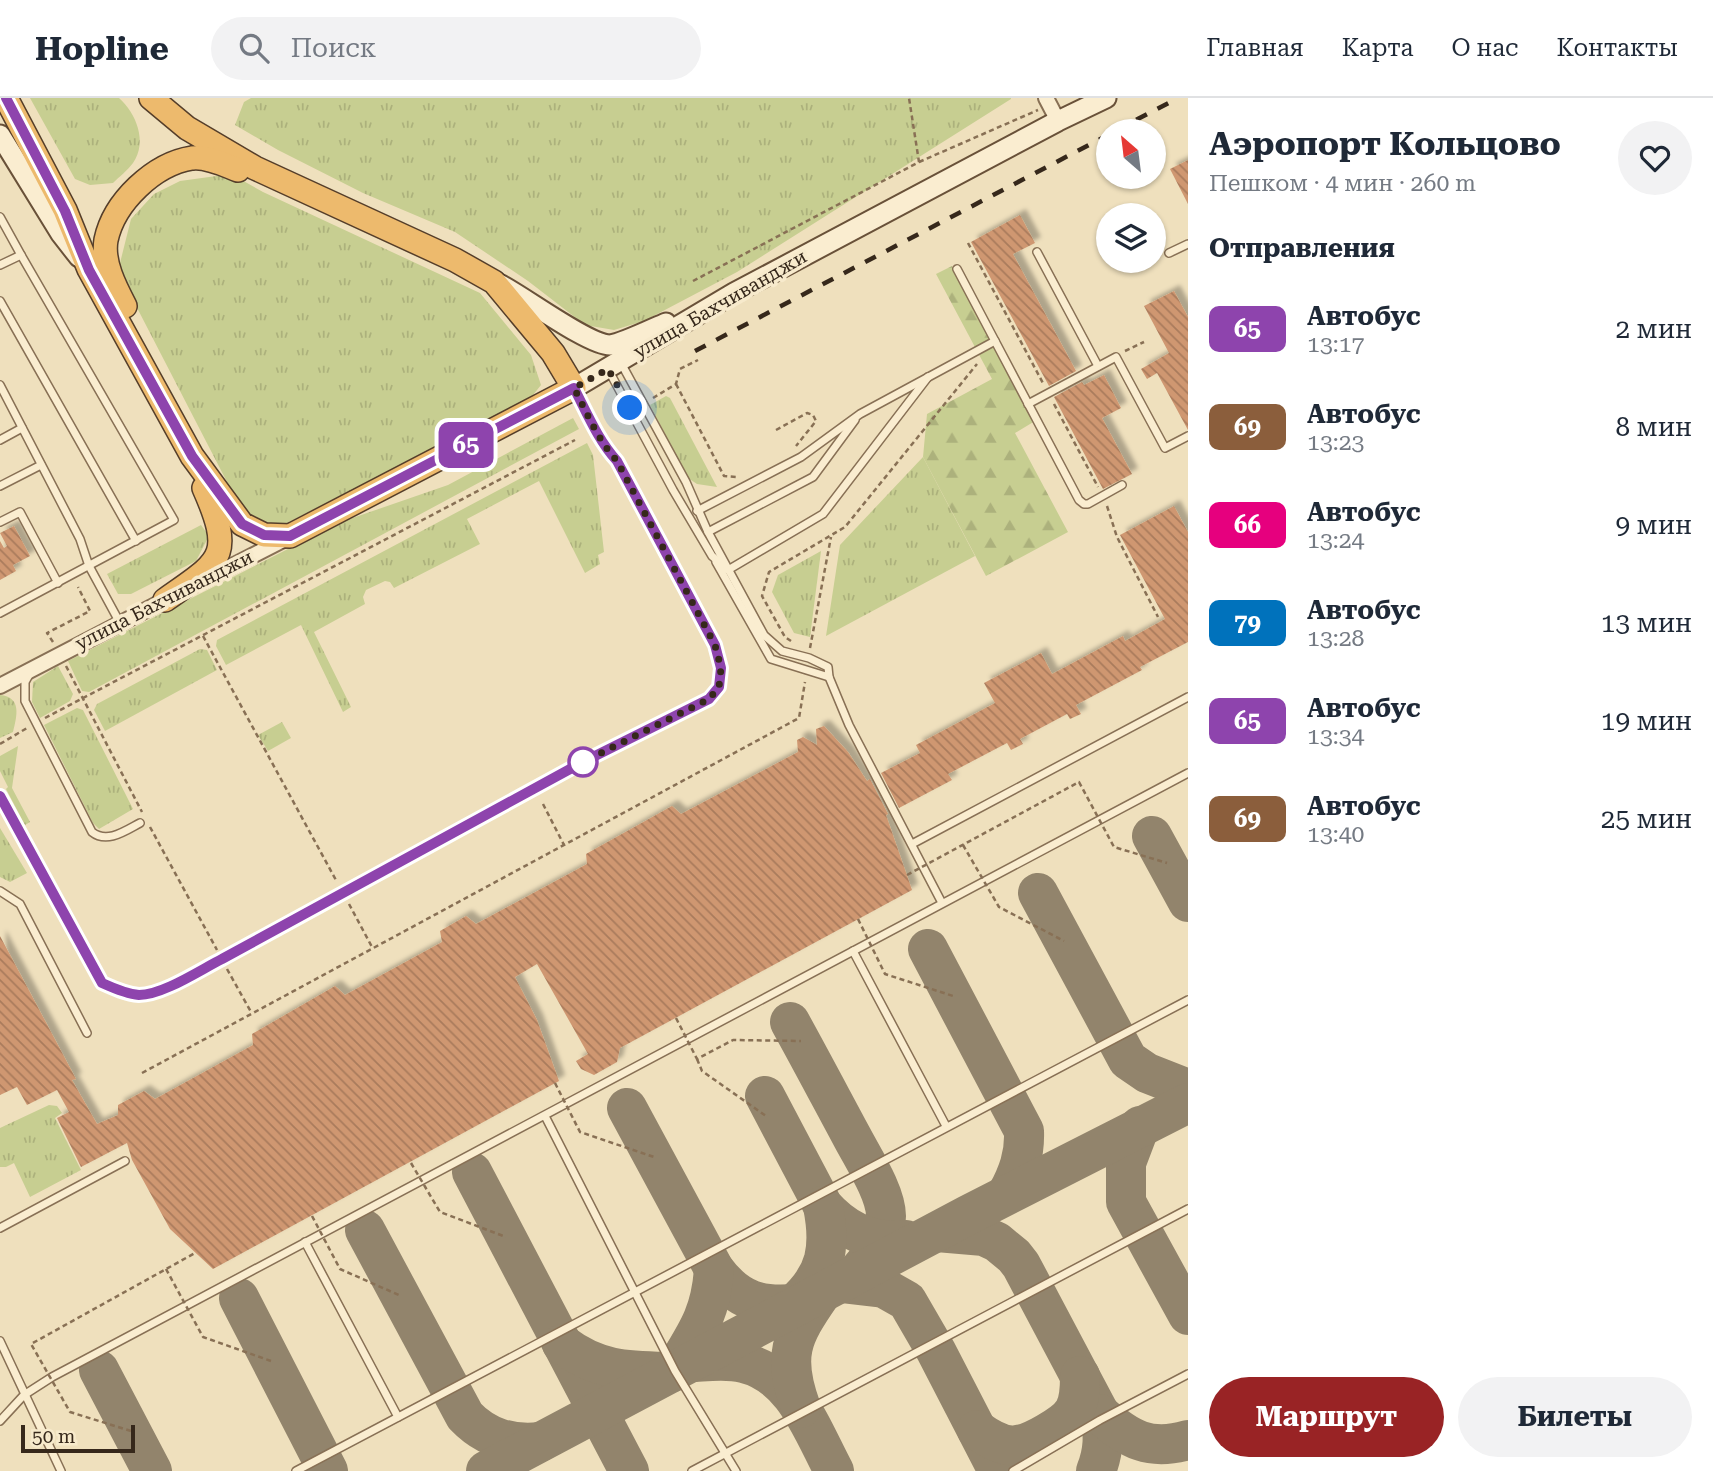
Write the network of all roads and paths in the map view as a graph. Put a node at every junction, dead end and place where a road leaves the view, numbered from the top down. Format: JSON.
{"nodes":[{"id":1,"x":6,"y":98,"type":"edge"},
{"id":2,"x":151,"y":98,"type":"edge"},
{"id":3,"x":909,"y":98,"type":"edge"},
{"id":4,"x":1106,"y":98,"type":"edge"},
{"id":5,"x":1052,"y":108,"type":"edge"},
{"id":6,"x":0,"y":135,"type":"edge"},
{"id":7,"x":919,"y":162,"type":"junction"},
{"id":8,"x":340,"y":206,"type":"junction"},
{"id":9,"x":0,"y":217,"type":"edge"},
{"id":10,"x":968,"y":243,"type":"dead end"},
{"id":11,"x":1188,"y":244,"type":"edge"},
{"id":12,"x":1037,"y":252,"type":"dead end"},
{"id":13,"x":1169,"y":253,"type":"dead end"},
{"id":14,"x":21,"y":255,"type":"junction"},
{"id":15,"x":0,"y":265,"type":"edge"},
{"id":16,"x":957,"y":268,"type":"dead end"},
{"id":17,"x":89,"y":270,"type":"junction"},
{"id":18,"x":693,"y":281,"type":"dead end"},
{"id":19,"x":494,"y":282,"type":"junction"},
{"id":20,"x":0,"y":301,"type":"edge"},
{"id":21,"x":995,"y":341,"type":"junction"},
{"id":22,"x":613,"y":359,"type":"junction"},
{"id":23,"x":698,"y":360,"type":"dead end"},
{"id":24,"x":1098,"y":366,"type":"junction"},
{"id":25,"x":928,"y":377,"type":"junction"},
{"id":26,"x":148,"y":378,"type":"junction"},
{"id":27,"x":676,"y":384,"type":"junction"},
{"id":28,"x":1,"y":388,"type":"edge"},
{"id":29,"x":574,"y":388,"type":"junction"},
{"id":30,"x":1048,"y":393,"type":"junction"},
{"id":31,"x":648,"y":401,"type":"dead end"},
{"id":32,"x":1028,"y":404,"type":"junction"},
{"id":33,"x":860,"y":414,"type":"junction"},
{"id":34,"x":22,"y":428,"type":"junction"},
{"id":35,"x":776,"y":430,"type":"dead end"},
{"id":36,"x":1188,"y":436,"type":"edge"},
{"id":37,"x":0,"y":440,"type":"edge"},
{"id":38,"x":575,"y":440,"type":"dead end"},
{"id":39,"x":794,"y":447,"type":"dead end"},
{"id":40,"x":192,"y":456,"type":"junction"},
{"id":41,"x":41,"y":465,"type":"junction"},
{"id":42,"x":742,"y":474,"type":"dead end"},
{"id":43,"x":1122,"y":485,"type":"dead end"},
{"id":44,"x":0,"y":486,"type":"edge"},
{"id":45,"x":1103,"y":496,"type":"junction"},
{"id":46,"x":697,"y":511,"type":"junction"},
{"id":47,"x":0,"y":522,"type":"edge"},
{"id":48,"x":708,"y":532,"type":"junction"},
{"id":49,"x":290,"y":536,"type":"junction"},
{"id":50,"x":831,"y":537,"type":"junction"},
{"id":51,"x":136,"y":541,"type":"junction"},
{"id":52,"x":712,"y":556,"type":"junction"},
{"id":53,"x":89,"y":566,"type":"junction"},
{"id":54,"x":728,"y":570,"type":"junction"},
{"id":55,"x":58,"y":583,"type":"junction"},
{"id":56,"x":78,"y":587,"type":"dead end"},
{"id":57,"x":164,"y":600,"type":"junction"},
{"id":58,"x":0,"y":613,"type":"edge"},
{"id":59,"x":1158,"y":617,"type":"dead end"},
{"id":60,"x":120,"y":623,"type":"junction"},
{"id":61,"x":203,"y":636,"type":"junction"},
{"id":62,"x":792,"y":642,"type":"dead end"},
{"id":63,"x":800,"y":647,"type":"dead end"},
{"id":64,"x":60,"y":654,"type":"junction"},
{"id":65,"x":36,"y":667,"type":"junction"},
{"id":66,"x":807,"y":669,"type":"junction"},
{"id":67,"x":829,"y":677,"type":"junction"},
{"id":68,"x":0,"y":686,"type":"edge"},
{"id":69,"x":1188,"y":697,"type":"edge"},
{"id":70,"x":82,"y":699,"type":"junction"},
{"id":71,"x":36,"y":723,"type":"junction"},
{"id":72,"x":0,"y":744,"type":"edge"},
{"id":73,"x":1188,"y":773,"type":"edge"},
{"id":74,"x":0,"y":796,"type":"edge"},
{"id":75,"x":543,"y":804,"type":"dead end"},
{"id":76,"x":140,"y":824,"type":"dead end"},
{"id":77,"x":912,"y":844,"type":"junction"},
{"id":78,"x":564,"y":845,"type":"junction"},
{"id":79,"x":964,"y":845,"type":"junction"},
{"id":80,"x":1167,"y":863,"type":"dead end"},
{"id":81,"x":907,"y":874,"type":"dead end"},
{"id":82,"x":0,"y":891,"type":"edge"},
{"id":83,"x":343,"y":894,"type":"junction"},
{"id":84,"x":942,"y":903,"type":"junction"},
{"id":85,"x":858,"y":919,"type":"dead end"},
{"id":86,"x":1063,"y":941,"type":"dead end"},
{"id":87,"x":372,"y":947,"type":"junction"},
{"id":88,"x":853,"y":951,"type":"junction"},
{"id":89,"x":222,"y":959,"type":"junction"},
{"id":90,"x":953,"y":996,"type":"dead end"},
{"id":91,"x":1188,"y":1000,"type":"edge"},
{"id":92,"x":251,"y":1012,"type":"junction"},
{"id":93,"x":676,"y":1018,"type":"dead end"},
{"id":94,"x":87,"y":1033,"type":"dead end"},
{"id":95,"x":801,"y":1041,"type":"dead end"},
{"id":96,"x":697,"y":1059,"type":"junction"},
{"id":97,"x":142,"y":1073,"type":"dead end"},
{"id":98,"x":555,"y":1083,"type":"dead end"},
{"id":99,"x":545,"y":1116,"type":"junction"},
{"id":100,"x":766,"y":1116,"type":"dead end"},
{"id":101,"x":946,"y":1126,"type":"junction"},
{"id":102,"x":654,"y":1157,"type":"dead end"},
{"id":103,"x":125,"y":1161,"type":"dead end"},
{"id":104,"x":411,"y":1163,"type":"dead end"},
{"id":105,"x":1188,"y":1209,"type":"edge"},
{"id":106,"x":312,"y":1216,"type":"dead end"},
{"id":107,"x":0,"y":1228,"type":"edge"},
{"id":108,"x":506,"y":1237,"type":"dead end"},
{"id":109,"x":305,"y":1242,"type":"junction"},
{"id":110,"x":195,"y":1253,"type":"dead end"},
{"id":111,"x":166,"y":1269,"type":"junction"},
{"id":112,"x":634,"y":1293,"type":"junction"},
{"id":113,"x":401,"y":1296,"type":"dead end"},
{"id":114,"x":0,"y":1342,"type":"edge"},
{"id":115,"x":271,"y":1361,"type":"dead end"},
{"id":116,"x":1188,"y":1374,"type":"edge"},
{"id":117,"x":24,"y":1395,"type":"junction"},
{"id":118,"x":398,"y":1417,"type":"junction"},
{"id":119,"x":0,"y":1421,"type":"edge"},
{"id":120,"x":131,"y":1431,"type":"dead end"},
{"id":121,"x":727,"y":1454,"type":"junction"},
{"id":122,"x":61,"y":1471,"type":"edge"},
{"id":123,"x":296,"y":1471,"type":"edge"},
{"id":124,"x":692,"y":1471,"type":"edge"},
{"id":125,"x":736,"y":1471,"type":"edge"},
{"id":126,"x":1013,"y":1471,"type":"edge"}],
"edges":[{"from":1,"to":17,"type":"highway"},
{"from":2,"to":8,"type":"highway"},
{"from":3,"to":7,"type":"path"},
{"from":4,"to":5,"type":"main road","name":"улица Бахчиванджи"},
{"from":5,"to":7,"type":"path"},
{"from":5,"to":22,"type":"main road","name":"улица Бахчиванджи"},
{"from":6,"to":17,"type":"main road"},
{"from":7,"to":18,"type":"path"},
{"from":8,"to":19,"type":"highway"},
{"from":8,"to":26,"type":"highway"},
{"from":9,"to":14,"type":"lane"},
{"from":10,"to":30,"type":"path"},
{"from":11,"to":13,"type":"lane"},
{"from":12,"to":24,"type":"lane"},
{"from":14,"to":15,"type":"lane"},
{"from":14,"to":51,"type":"lane"},
{"from":16,"to":21,"type":"lane"},
{"from":17,"to":26,"type":"highway"},
{"from":19,"to":22,"type":"main road"},
{"from":19,"to":29,"type":"highway"},
{"from":20,"to":51,"type":"lane"},
{"from":21,"to":25,"type":"lane"},
{"from":21,"to":32,"type":"lane"},
{"from":21,"to":50,"type":"path"},
{"from":22,"to":29,"type":"main road","name":"улица Бахчиванджи"},
{"from":22,"to":46,"type":"lane"},
{"from":22,"to":52,"type":"lane"},
{"from":23,"to":27,"type":"path"},
{"from":24,"to":30,"type":"lane"},
{"from":24,"to":36,"type":"lane"},
{"from":25,"to":33,"type":"lane"},
{"from":25,"to":54,"type":"lane"},
{"from":26,"to":40,"type":"highway"},
{"from":27,"to":31,"type":"path"},
{"from":27,"to":42,"type":"path"},
{"from":28,"to":34,"type":"lane"},
{"from":29,"to":49,"type":"highway","name":"улица Бахчиванджи"},
{"from":29,"to":83,"type":"lane"},
{"from":30,"to":32,"type":"lane"},
{"from":30,"to":45,"type":"path"},
{"from":32,"to":45,"type":"lane"},
{"from":33,"to":46,"type":"lane"},
{"from":33,"to":48,"type":"lane"},
{"from":34,"to":37,"type":"lane"},
{"from":34,"to":41,"type":"lane"},
{"from":35,"to":39,"type":"path"},
{"from":38,"to":61,"type":"path"},
{"from":40,"to":49,"type":"highway"},
{"from":40,"to":57,"type":"highway"},
{"from":41,"to":44,"type":"lane"},
{"from":41,"to":53,"type":"lane"},
{"from":43,"to":45,"type":"lane"},
{"from":45,"to":59,"type":"path"},
{"from":46,"to":48,"type":"lane"},
{"from":47,"to":55,"type":"lane"},
{"from":48,"to":54,"type":"lane"},
{"from":49,"to":57,"type":"street","name":"улица Бахчиванджи"},
{"from":50,"to":62,"type":"path"},
{"from":50,"to":63,"type":"path"},
{"from":51,"to":53,"type":"lane"},
{"from":52,"to":54,"type":"lane"},
{"from":52,"to":66,"type":"lane"},
{"from":53,"to":55,"type":"lane"},
{"from":53,"to":60,"type":"lane"},
{"from":54,"to":67,"type":"lane"},
{"from":55,"to":58,"type":"lane"},
{"from":56,"to":64,"type":"path"},
{"from":57,"to":60,"type":"street","name":"улица Бахчиванджи"},
{"from":60,"to":64,"type":"street","name":"улица Бахчиванджи"},
{"from":61,"to":70,"type":"path"},
{"from":61,"to":83,"type":"path"},
{"from":64,"to":65,"type":"street","name":"улица Бахчиванджи"},
{"from":64,"to":70,"type":"path"},
{"from":65,"to":68,"type":"street","name":"улица Бахчиванджи"},
{"from":65,"to":71,"type":"lane"},
{"from":66,"to":67,"type":"lane"},
{"from":66,"to":78,"type":"path"},
{"from":67,"to":77,"type":"lane"},
{"from":69,"to":77,"type":"lane"},
{"from":70,"to":71,"type":"path"},
{"from":70,"to":89,"type":"path"},
{"from":71,"to":72,"type":"path"},
{"from":71,"to":76,"type":"lane"},
{"from":73,"to":84,"type":"lane"},
{"from":74,"to":89,"type":"lane"},
{"from":75,"to":78,"type":"path"},
{"from":77,"to":84,"type":"lane"},
{"from":78,"to":87,"type":"path"},
{"from":79,"to":80,"type":"path","bridge":true},
{"from":79,"to":81,"type":"path","bridge":true},
{"from":79,"to":86,"type":"path","bridge":true},
{"from":82,"to":94,"type":"lane"},
{"from":83,"to":87,"type":"path"},
{"from":83,"to":89,"type":"lane"},
{"from":84,"to":88,"type":"lane"},
{"from":85,"to":90,"type":"path","bridge":true},
{"from":87,"to":92,"type":"path"},
{"from":88,"to":99,"type":"lane"},
{"from":88,"to":101,"type":"lane"},
{"from":89,"to":92,"type":"path"},
{"from":91,"to":101,"type":"lane"},
{"from":92,"to":97,"type":"path"},
{"from":93,"to":96,"type":"path","bridge":true},
{"from":95,"to":96,"type":"path","bridge":true},
{"from":96,"to":100,"type":"path"},
{"from":98,"to":102,"type":"path","bridge":true},
{"from":99,"to":109,"type":"lane"},
{"from":99,"to":112,"type":"lane"},
{"from":101,"to":112,"type":"lane"},
{"from":103,"to":107,"type":"lane"},
{"from":104,"to":108,"type":"path","bridge":true},
{"from":105,"to":121,"type":"lane"},
{"from":106,"to":113,"type":"path","bridge":true},
{"from":109,"to":117,"type":"lane"},
{"from":109,"to":118,"type":"lane"},
{"from":110,"to":111,"type":"path","bridge":true},
{"from":111,"to":115,"type":"path","bridge":true},
{"from":111,"to":120,"type":"path","bridge":true},
{"from":112,"to":118,"type":"lane"},
{"from":112,"to":121,"type":"lane"},
{"from":114,"to":117,"type":"lane"},
{"from":116,"to":126,"type":"lane"},
{"from":117,"to":119,"type":"lane"},
{"from":117,"to":122,"type":"lane"},
{"from":118,"to":123,"type":"lane"},
{"from":121,"to":124,"type":"lane"},
{"from":121,"to":125,"type":"lane"}]}
